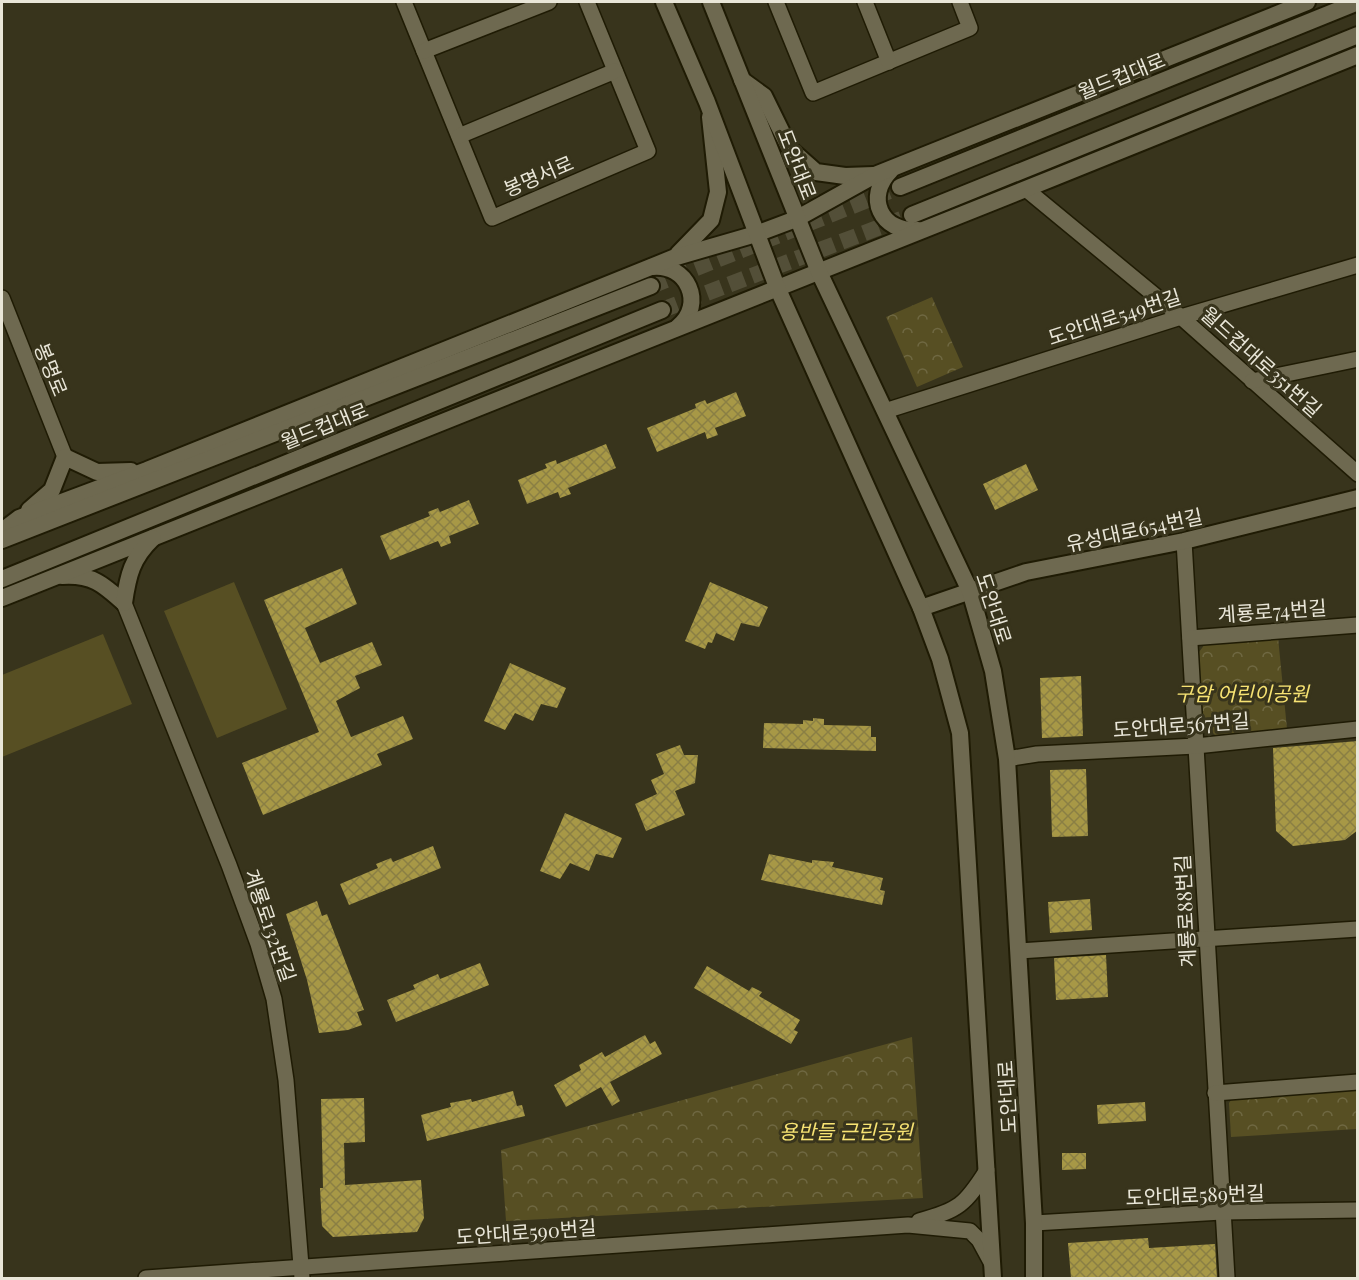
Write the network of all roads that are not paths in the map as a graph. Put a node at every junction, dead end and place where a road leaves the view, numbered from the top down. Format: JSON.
{"nodes":[{"id":1,"x":404,"y":2,"type":"edge"},
{"id":2,"x":549,"y":2,"type":"edge"},
{"id":3,"x":587,"y":2,"type":"edge"},
{"id":4,"x":664,"y":2,"type":"edge"},
{"id":5,"x":711,"y":2,"type":"edge"},
{"id":6,"x":776,"y":2,"type":"edge"},
{"id":7,"x":865,"y":2,"type":"edge"},
{"id":8,"x":960,"y":2,"type":"edge"},
{"id":9,"x":1307,"y":2,"type":"edge"},
{"id":10,"x":1358,"y":2,"type":"edge"},
{"id":11,"x":1358,"y":35,"type":"edge"},
{"id":12,"x":424,"y":51,"type":"junction"},
{"id":13,"x":1358,"y":55,"type":"edge"},
{"id":14,"x":889,"y":62,"type":"junction"},
{"id":15,"x":615,"y":71,"type":"junction"},
{"id":16,"x":742,"y":80,"type":"junction"},
{"id":17,"x":707,"y":102,"type":"junction"},
{"id":18,"x":459,"y":136,"type":"junction"},
{"id":19,"x":897,"y":166,"type":"junction"},
{"id":20,"x":875,"y":175,"type":"junction"},
{"id":21,"x":900,"y":187,"type":"tunnel mouth"},
{"id":22,"x":1027,"y":190,"type":"junction"},
{"id":23,"x":912,"y":215,"type":"tunnel mouth"},
{"id":24,"x":796,"y":219,"type":"junction"},
{"id":25,"x":922,"y":229,"type":"junction"},
{"id":26,"x":756,"y":234,"type":"junction"},
{"id":27,"x":673,"y":258,"type":"junction"},
{"id":28,"x":1358,"y":265,"type":"edge"},
{"id":29,"x":644,"y":270,"type":"junction"},
{"id":30,"x":819,"y":272,"type":"junction"},
{"id":31,"x":651,"y":286,"type":"tunnel mouth"},
{"id":32,"x":777,"y":287,"type":"junction"},
{"id":33,"x":2,"y":298,"type":"edge"},
{"id":34,"x":662,"y":310,"type":"tunnel mouth"},
{"id":35,"x":1180,"y":317,"type":"junction"},
{"id":36,"x":672,"y":330,"type":"junction"},
{"id":37,"x":1358,"y":359,"type":"edge"},
{"id":38,"x":1252,"y":381,"type":"junction"},
{"id":39,"x":885,"y":411,"type":"junction"},
{"id":40,"x":65,"y":457,"type":"junction"},
{"id":41,"x":147,"y":470,"type":"junction"},
{"id":42,"x":1358,"y":474,"type":"edge"},
{"id":43,"x":1358,"y":498,"type":"edge"},
{"id":44,"x":19,"y":518,"type":"junction"},
{"id":45,"x":2,"y":531,"type":"edge"},
{"id":46,"x":160,"y":532,"type":"junction"},
{"id":47,"x":2,"y":540,"type":"edge"},
{"id":48,"x":1184,"y":541,"type":"junction"},
{"id":49,"x":52,"y":577,"type":"junction"},
{"id":50,"x":2,"y":579,"type":"edge"},
{"id":51,"x":970,"y":591,"type":"junction"},
{"id":52,"x":2,"y":598,"type":"edge"},
{"id":53,"x":124,"y":603,"type":"junction"},
{"id":54,"x":921,"y":608,"type":"junction"},
{"id":55,"x":1358,"y":625,"type":"edge"},
{"id":56,"x":1190,"y":638,"type":"junction"},
{"id":57,"x":1358,"y":729,"type":"edge"},
{"id":58,"x":1196,"y":746,"type":"junction"},
{"id":59,"x":1007,"y":759,"type":"junction"},
{"id":60,"x":1358,"y":929,"type":"edge"},
{"id":61,"x":1206,"y":939,"type":"junction"},
{"id":62,"x":1019,"y":951,"type":"junction"},
{"id":63,"x":1358,"y":1082,"type":"edge"},
{"id":64,"x":1215,"y":1093,"type":"junction"},
{"id":65,"x":987,"y":1170,"type":"junction"},
{"id":66,"x":1358,"y":1210,"type":"edge"},
{"id":67,"x":1222,"y":1212,"type":"junction"},
{"id":68,"x":1034,"y":1223,"type":"junction"},
{"id":69,"x":908,"y":1225,"type":"junction"},
{"id":70,"x":993,"y":1271,"type":"edge"},
{"id":71,"x":301,"y":1273,"type":"edge"},
{"id":72,"x":146,"y":1278,"type":"edge"},
{"id":73,"x":1034,"y":1278,"type":"edge"},
{"id":74,"x":1227,"y":1278,"type":"edge"}],
"edges":[{"from":1,"to":12,"type":"street","name":"봉명서로"},
{"from":2,"to":12,"type":"street"},
{"from":3,"to":15,"type":"street"},
{"from":4,"to":17,"type":"street","name":"도안대로"},
{"from":5,"to":16,"type":"street","name":"도안대로"},
{"from":6,"to":14,"type":"street"},
{"from":7,"to":14,"type":"street"},
{"from":8,"to":14,"type":"street"},
{"from":9,"to":19,"type":"street"},
{"from":10,"to":21,"type":"street","name":"월드컵대로"},
{"from":11,"to":23,"type":"street"},
{"from":12,"to":18,"type":"street","name":"봉명서로"},
{"from":13,"to":22,"type":"street"},
{"from":15,"to":18,"type":"street"},
{"from":15,"to":18,"type":"street","name":"봉명서로"},
{"from":16,"to":20,"type":"street"},
{"from":16,"to":24,"type":"street","name":"도안대로"},
{"from":17,"to":26,"type":"street","name":"도안대로"},
{"from":17,"to":27,"type":"street"},
{"from":19,"to":20,"type":"street"},
{"from":19,"to":25,"type":"street"},
{"from":20,"to":24,"type":"street"},
{"from":22,"to":25,"type":"street"},
{"from":22,"to":35,"type":"street","name":"월드컵대로351번길"},
{"from":24,"to":26,"type":"street"},
{"from":24,"to":30,"type":"street","name":"도안대로"},
{"from":25,"to":30,"type":"street"},
{"from":26,"to":27,"type":"street"},
{"from":26,"to":32,"type":"street","name":"도안대로"},
{"from":27,"to":29,"type":"street"},
{"from":28,"to":35,"type":"street","name":"도안대로549번길"},
{"from":29,"to":36,"type":"street"},
{"from":29,"to":41,"type":"street"},
{"from":30,"to":32,"type":"street"},
{"from":30,"to":39,"type":"street","name":"도안대로"},
{"from":31,"to":47,"type":"street"},
{"from":32,"to":36,"type":"street"},
{"from":32,"to":54,"type":"street","name":"도안대로"},
{"from":33,"to":40,"type":"street","name":"봉명로"},
{"from":34,"to":50,"type":"street","name":"월드컵대로"},
{"from":35,"to":38,"type":"street","name":"월드컵대로351번길"},
{"from":35,"to":39,"type":"street","name":"도안대로549번길"},
{"from":36,"to":46,"type":"street"},
{"from":37,"to":38,"type":"street"},
{"from":38,"to":42,"type":"street","name":"월드컵대로351번길"},
{"from":39,"to":51,"type":"street","name":"도안대로"},
{"from":40,"to":41,"type":"street"},
{"from":40,"to":44,"type":"street"},
{"from":41,"to":44,"type":"street"},
{"from":43,"to":48,"type":"street","name":"유성대로654번길"},
{"from":44,"to":45,"type":"street"},
{"from":46,"to":49,"type":"street"},
{"from":46,"to":53,"type":"street"},
{"from":48,"to":51,"type":"street","name":"유성대로654번길"},
{"from":48,"to":56,"type":"street","name":"계룡로88번길"},
{"from":49,"to":52,"type":"street"},
{"from":49,"to":53,"type":"street"},
{"from":51,"to":54,"type":"street","name":"유성대로654번길"},
{"from":51,"to":59,"type":"street","name":"도안대로"},
{"from":53,"to":71,"type":"street","name":"계룡로132번길"},
{"from":54,"to":65,"type":"street","name":"도안대로"},
{"from":55,"to":56,"type":"street","name":"계룡로74번길"},
{"from":56,"to":58,"type":"street","name":"계룡로88번길"},
{"from":57,"to":58,"type":"street","name":"도안대로567번길"},
{"from":58,"to":59,"type":"street","name":"도안대로567번길"},
{"from":58,"to":61,"type":"street","name":"계룡로88번길"},
{"from":59,"to":62,"type":"street","name":"도안대로"},
{"from":60,"to":61,"type":"street"},
{"from":61,"to":62,"type":"street"},
{"from":61,"to":64,"type":"street","name":"계룡로88번길"},
{"from":62,"to":68,"type":"street","name":"도안대로"},
{"from":63,"to":64,"type":"street"},
{"from":64,"to":67,"type":"street","name":"계룡로88번길"},
{"from":65,"to":69,"type":"street"},
{"from":65,"to":70,"type":"street","name":"도안대로"},
{"from":66,"to":67,"type":"street","name":"도안대로589번길"},
{"from":67,"to":68,"type":"street","name":"도안대로589번길"},
{"from":67,"to":74,"type":"street","name":"계룡로88번길"},
{"from":68,"to":73,"type":"street","name":"도안대로"},
{"from":69,"to":70,"type":"street"},
{"from":69,"to":71,"type":"street","name":"도안대로590번길"},
{"from":71,"to":72,"type":"street","name":"도안대로590번길"}]}
